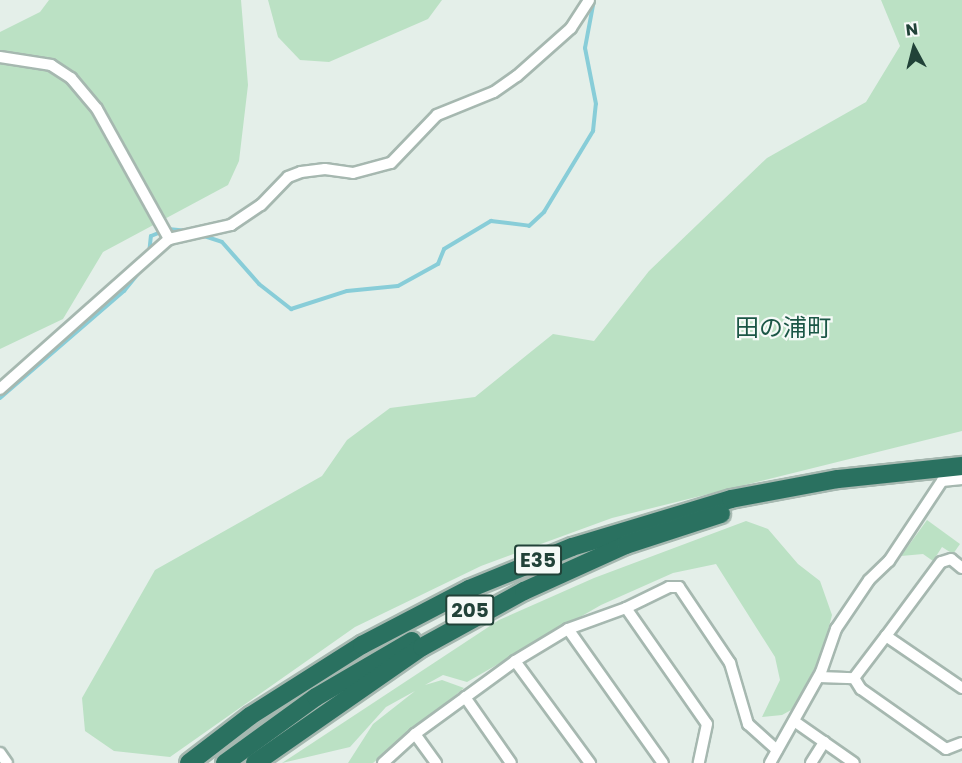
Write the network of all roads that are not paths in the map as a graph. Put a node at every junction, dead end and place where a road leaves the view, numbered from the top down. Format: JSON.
{"nodes":[{"id":1,"x":589,"y":0,"type":"edge"},
{"id":2,"x":0,"y":57,"type":"edge"},
{"id":3,"x":169,"y":239,"type":"junction"},
{"id":4,"x":0,"y":389,"type":"edge"},
{"id":5,"x":962,"y":466,"type":"edge"},
{"id":6,"x":919,"y":470,"type":"junction"},
{"id":7,"x":962,"y":478,"type":"edge"},
{"id":8,"x":741,"y":508,"type":"junction"},
{"id":9,"x":962,"y":568,"type":"edge"},
{"id":10,"x":626,"y":608,"type":"junction"},
{"id":11,"x":568,"y":629,"type":"junction"},
{"id":12,"x":886,"y":636,"type":"junction"},
{"id":13,"x":515,"y":661,"type":"junction"},
{"id":14,"x":819,"y":677,"type":"junction"},
{"id":15,"x":854,"y":678,"type":"junction"},
{"id":16,"x":962,"y":688,"type":"edge"},
{"id":17,"x":465,"y":697,"type":"junction"},
{"id":18,"x":794,"y":721,"type":"junction"},
{"id":19,"x":415,"y":734,"type":"junction"},
{"id":20,"x":824,"y":742,"type":"junction"},
{"id":21,"x":962,"y":743,"type":"edge"},
{"id":22,"x":777,"y":750,"type":"junction"},
{"id":23,"x":0,"y":753,"type":"edge"},
{"id":24,"x":199,"y":760,"type":"edge"},
{"id":25,"x":7,"y":763,"type":"edge"},
{"id":26,"x":225,"y":763,"type":"edge"},
{"id":27,"x":255,"y":763,"type":"edge"},
{"id":28,"x":383,"y":763,"type":"edge"},
{"id":29,"x":436,"y":763,"type":"edge"},
{"id":30,"x":511,"y":763,"type":"edge"},
{"id":31,"x":590,"y":763,"type":"edge"},
{"id":32,"x":663,"y":763,"type":"edge"},
{"id":33,"x":699,"y":763,"type":"edge"},
{"id":34,"x":770,"y":763,"type":"edge"},
{"id":35,"x":811,"y":763,"type":"edge"},
{"id":36,"x":854,"y":763,"type":"edge"}],
"edges":[{"from":1,"to":3,"type":"street"},
{"from":2,"to":3,"type":"street"},
{"from":3,"to":4,"type":"street"},
{"from":5,"to":6,"type":"highway","number":"E35"},
{"from":6,"to":8,"type":"highway","number":"E35"},
{"from":6,"to":24,"type":"highway","number":"E35"},
{"from":7,"to":14,"type":"street"},
{"from":8,"to":26,"type":"highway","number":"205"},
{"from":8,"to":27,"type":"highway","number":"E35"},
{"from":9,"to":12,"type":"street"},
{"from":10,"to":11,"type":"street"},
{"from":10,"to":22,"type":"street"},
{"from":10,"to":33,"type":"street"},
{"from":11,"to":13,"type":"street"},
{"from":11,"to":32,"type":"street"},
{"from":12,"to":15,"type":"street"},
{"from":12,"to":16,"type":"street"},
{"from":13,"to":17,"type":"street"},
{"from":13,"to":31,"type":"street"},
{"from":14,"to":15,"type":"street"},
{"from":14,"to":18,"type":"street"},
{"from":15,"to":21,"type":"street"},
{"from":17,"to":19,"type":"street"},
{"from":17,"to":30,"type":"street"},
{"from":18,"to":20,"type":"street"},
{"from":18,"to":22,"type":"street"},
{"from":19,"to":28,"type":"street"},
{"from":19,"to":29,"type":"street"},
{"from":20,"to":35,"type":"street"},
{"from":20,"to":36,"type":"street"},
{"from":22,"to":34,"type":"street"},
{"from":23,"to":25,"type":"street"}]}
